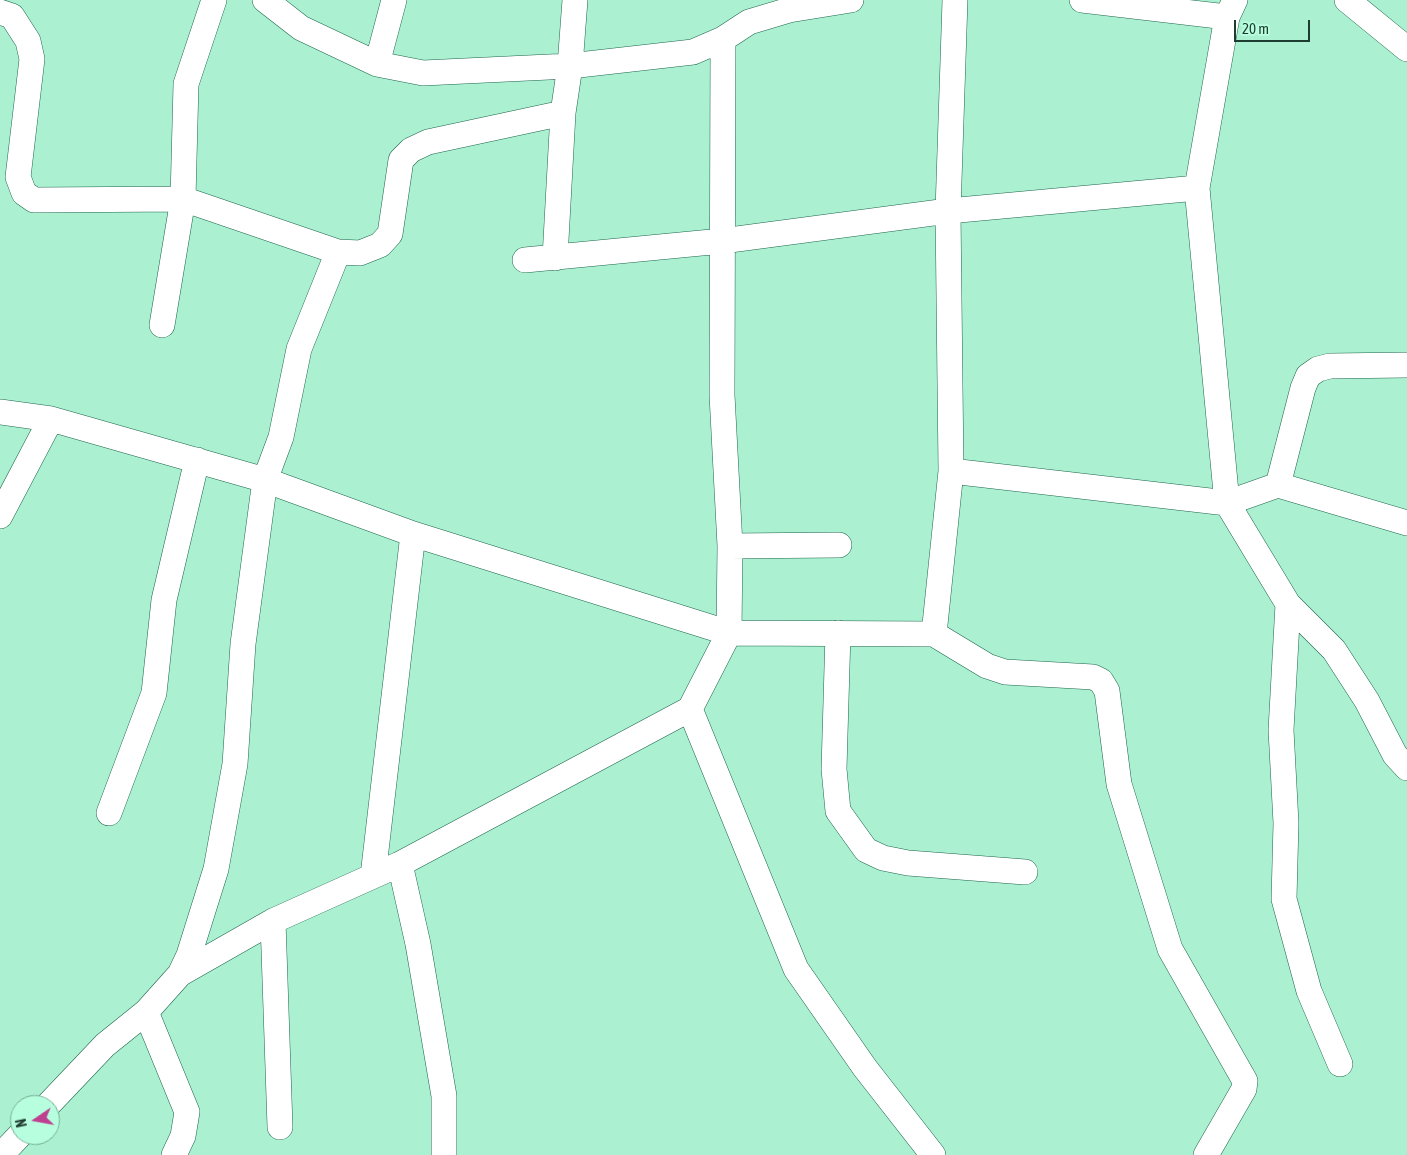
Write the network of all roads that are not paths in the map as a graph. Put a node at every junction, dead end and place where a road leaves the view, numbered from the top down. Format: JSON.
{"nodes":[{"id":1,"x":214,"y":0,"type":"edge"},
{"id":2,"x":264,"y":0,"type":"edge"},
{"id":3,"x":394,"y":0,"type":"edge"},
{"id":4,"x":575,"y":0,"type":"edge"},
{"id":5,"x":851,"y":0,"type":"edge"},
{"id":6,"x":955,"y":0,"type":"edge"},
{"id":7,"x":1082,"y":0,"type":"edge"},
{"id":8,"x":1347,"y":0,"type":"edge"},
{"id":9,"x":1231,"y":8,"type":"edge"},
{"id":10,"x":749,"y":11,"type":"edge"},
{"id":11,"x":0,"y":12,"type":"edge"},
{"id":12,"x":723,"y":39,"type":"junction"},
{"id":13,"x":1407,"y":49,"type":"edge"},
{"id":14,"x":377,"y":64,"type":"junction"},
{"id":15,"x":570,"y":66,"type":"junction"},
{"id":16,"x":563,"y":113,"type":"junction"},
{"id":17,"x":1197,"y":188,"type":"junction"},
{"id":18,"x":183,"y":199,"type":"junction"},
{"id":19,"x":948,"y":211,"type":"junction"},
{"id":20,"x":722,"y":241,"type":"junction"},
{"id":21,"x":338,"y":252,"type":"junction"},
{"id":22,"x":555,"y":258,"type":"junction"},
{"id":23,"x":525,"y":260,"type":"dead end"},
{"id":24,"x":162,"y":326,"type":"dead end"},
{"id":25,"x":1407,"y":365,"type":"edge"},
{"id":26,"x":0,"y":412,"type":"edge"},
{"id":27,"x":52,"y":419,"type":"junction"},
{"id":28,"x":197,"y":460,"type":"junction"},
{"id":29,"x":951,"y":471,"type":"junction"},
{"id":30,"x":265,"y":480,"type":"junction"},
{"id":31,"x":1278,"y":485,"type":"junction"},
{"id":32,"x":1227,"y":503,"type":"junction"},
{"id":33,"x":0,"y":516,"type":"edge"},
{"id":34,"x":1407,"y":523,"type":"edge"},
{"id":35,"x":413,"y":534,"type":"junction"},
{"id":36,"x":839,"y":545,"type":"dead end"},
{"id":37,"x":730,"y":546,"type":"junction"},
{"id":38,"x":1288,"y":604,"type":"junction"},
{"id":39,"x":729,"y":632,"type":"junction"},
{"id":40,"x":838,"y":633,"type":"junction"},
{"id":41,"x":934,"y":634,"type":"junction"},
{"id":42,"x":690,"y":709,"type":"junction"},
{"id":43,"x":1407,"y":768,"type":"edge"},
{"id":44,"x":110,"y":813,"type":"dead end"},
{"id":45,"x":400,"y":864,"type":"junction"},
{"id":46,"x":1025,"y":872,"type":"dead end"},
{"id":47,"x":373,"y":876,"type":"junction"},
{"id":48,"x":273,"y":921,"type":"junction"},
{"id":49,"x":180,"y":974,"type":"junction"},
{"id":50,"x":146,"y":1012,"type":"junction"},
{"id":51,"x":1340,"y":1064,"type":"dead end"},
{"id":52,"x":58,"y":1095,"type":"edge"},
{"id":53,"x":280,"y":1127,"type":"dead end"},
{"id":54,"x":10,"y":1145,"type":"edge"},
{"id":55,"x":1,"y":1155,"type":"edge"},
{"id":56,"x":174,"y":1155,"type":"edge"},
{"id":57,"x":444,"y":1155,"type":"edge"},
{"id":58,"x":933,"y":1155,"type":"edge"},
{"id":59,"x":1206,"y":1155,"type":"edge"}],
"edges":[{"from":1,"to":18,"type":"street"},
{"from":2,"to":14,"type":"street"},
{"from":3,"to":14,"type":"street"},
{"from":4,"to":15,"type":"street"},
{"from":5,"to":10,"type":"street"},
{"from":6,"to":19,"type":"street"},
{"from":7,"to":9,"type":"street"},
{"from":8,"to":13,"type":"street"},
{"from":9,"to":17,"type":"street"},
{"from":10,"to":12,"type":"street"},
{"from":11,"to":18,"type":"street"},
{"from":12,"to":15,"type":"street"},
{"from":12,"to":20,"type":"street"},
{"from":14,"to":15,"type":"street"},
{"from":15,"to":16,"type":"street"},
{"from":16,"to":21,"type":"street"},
{"from":16,"to":22,"type":"street"},
{"from":17,"to":19,"type":"street"},
{"from":17,"to":32,"type":"street"},
{"from":18,"to":21,"type":"street"},
{"from":18,"to":24,"type":"street"},
{"from":19,"to":20,"type":"street"},
{"from":19,"to":29,"type":"street"},
{"from":20,"to":22,"type":"street"},
{"from":20,"to":37,"type":"street"},
{"from":21,"to":30,"type":"street"},
{"from":22,"to":23,"type":"street"},
{"from":25,"to":31,"type":"street"},
{"from":26,"to":27,"type":"street"},
{"from":27,"to":28,"type":"street"},
{"from":27,"to":33,"type":"street"},
{"from":28,"to":30,"type":"street"},
{"from":28,"to":44,"type":"street"},
{"from":29,"to":32,"type":"street"},
{"from":29,"to":41,"type":"street"},
{"from":30,"to":35,"type":"street"},
{"from":30,"to":49,"type":"street"},
{"from":31,"to":32,"type":"street"},
{"from":31,"to":34,"type":"street"},
{"from":32,"to":38,"type":"street"},
{"from":35,"to":39,"type":"street"},
{"from":35,"to":47,"type":"street"},
{"from":36,"to":37,"type":"street"},
{"from":37,"to":39,"type":"street"},
{"from":38,"to":43,"type":"street"},
{"from":38,"to":51,"type":"street"},
{"from":39,"to":40,"type":"street"},
{"from":39,"to":42,"type":"street"},
{"from":40,"to":41,"type":"street"},
{"from":40,"to":46,"type":"street"},
{"from":41,"to":59,"type":"street"},
{"from":42,"to":45,"type":"street"},
{"from":42,"to":58,"type":"street"},
{"from":45,"to":47,"type":"street"},
{"from":45,"to":57,"type":"street"},
{"from":47,"to":48,"type":"street"},
{"from":48,"to":49,"type":"street"},
{"from":48,"to":53,"type":"street"},
{"from":49,"to":50,"type":"street"},
{"from":50,"to":52,"type":"street"},
{"from":50,"to":56,"type":"street"},
{"from":54,"to":55,"type":"street"}]}
